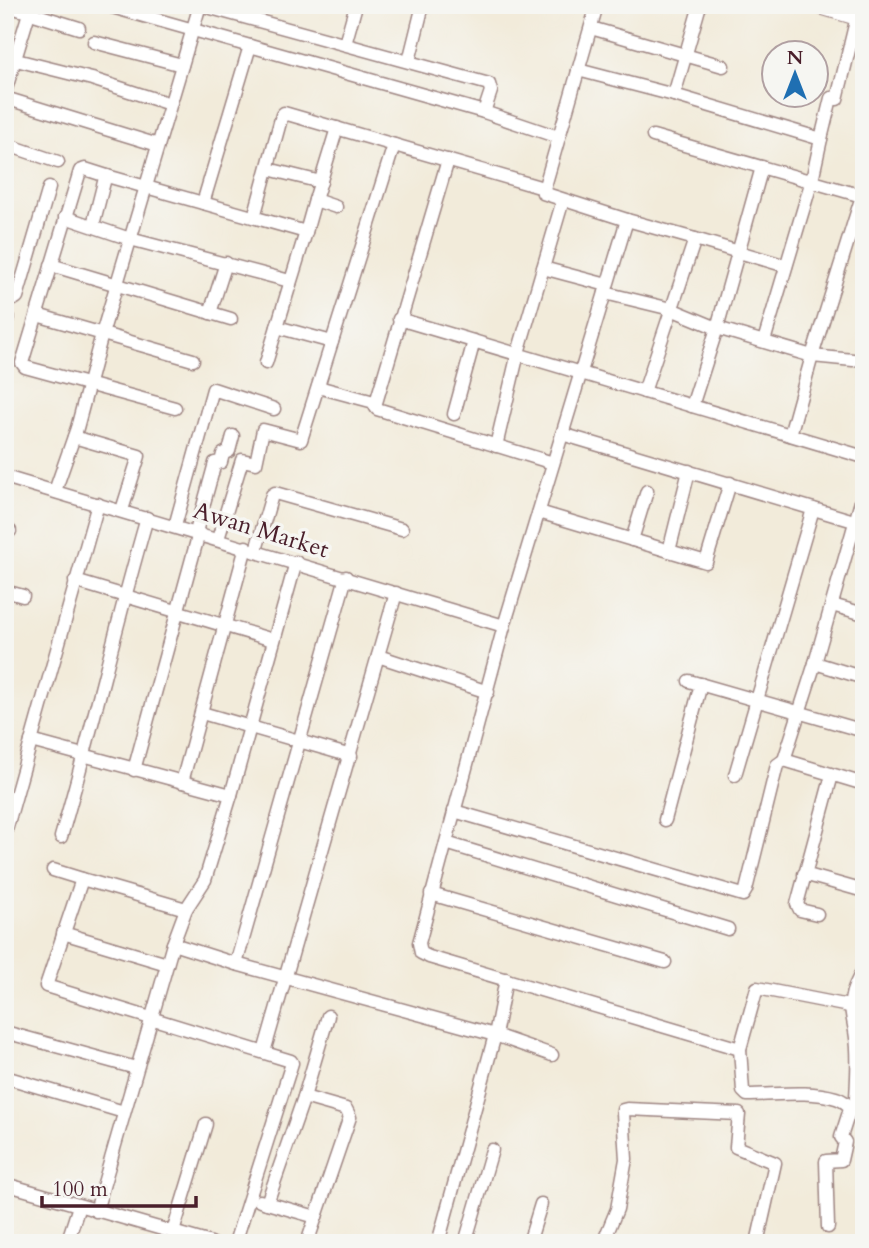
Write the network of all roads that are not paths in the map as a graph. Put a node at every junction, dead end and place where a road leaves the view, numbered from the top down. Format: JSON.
{"nodes":[{"id":1,"x":5,"y":5,"type":"edge"},
{"id":2,"x":105,"y":5,"type":"edge"},
{"id":3,"x":200,"y":5,"type":"edge"},
{"id":4,"x":356,"y":5,"type":"edge"},
{"id":5,"x":423,"y":5,"type":"edge"},
{"id":6,"x":597,"y":5,"type":"edge"},
{"id":7,"x":700,"y":5,"type":"edge"},
{"id":8,"x":817,"y":5,"type":"edge"},
{"id":9,"x":861,"y":10,"type":"edge"},
{"id":10,"x":29,"y":13,"type":"junction"},
{"id":11,"x":79,"y":28,"type":"dead end"},
{"id":12,"x":591,"y":28,"type":"junction"},
{"id":13,"x":192,"y":30,"type":"junction"},
{"id":14,"x":94,"y":42,"type":"dead end"},
{"id":15,"x":345,"y":44,"type":"junction"},
{"id":16,"x":250,"y":46,"type":"junction"},
{"id":17,"x":686,"y":54,"type":"junction"},
{"id":18,"x":16,"y":60,"type":"junction"},
{"id":19,"x":409,"y":61,"type":"junction"},
{"id":20,"x":182,"y":65,"type":"junction"},
{"id":21,"x":723,"y":66,"type":"dead end"},
{"id":22,"x":578,"y":70,"type":"junction"},
{"id":23,"x":5,"y":92,"type":"edge"},
{"id":24,"x":674,"y":95,"type":"junction"},
{"id":25,"x":5,"y":98,"type":"edge"},
{"id":26,"x":170,"y":104,"type":"junction"},
{"id":27,"x":484,"y":112,"type":"junction"},
{"id":28,"x":337,"y":128,"type":"junction"},
{"id":29,"x":558,"y":136,"type":"junction"},
{"id":30,"x":653,"y":136,"type":"dead end"},
{"id":31,"x":821,"y":139,"type":"junction"},
{"id":32,"x":5,"y":144,"type":"edge"},
{"id":33,"x":158,"y":145,"type":"junction"},
{"id":34,"x":394,"y":145,"type":"junction"},
{"id":35,"x":448,"y":160,"type":"junction"},
{"id":36,"x":58,"y":162,"type":"dead end"},
{"id":37,"x":762,"y":167,"type":"junction"},
{"id":38,"x":268,"y":169,"type":"junction"},
{"id":39,"x":107,"y":176,"type":"junction"},
{"id":40,"x":812,"y":180,"type":"junction"},
{"id":41,"x":321,"y":182,"type":"junction"},
{"id":42,"x":145,"y":187,"type":"junction"},
{"id":43,"x":49,"y":188,"type":"dead end"},
{"id":44,"x":543,"y":188,"type":"junction"},
{"id":45,"x":315,"y":200,"type":"junction"},
{"id":46,"x":563,"y":200,"type":"junction"},
{"id":47,"x":203,"y":203,"type":"junction"},
{"id":48,"x":336,"y":207,"type":"dead end"},
{"id":49,"x":65,"y":217,"type":"junction"},
{"id":50,"x":254,"y":217,"type":"junction"},
{"id":51,"x":627,"y":220,"type":"junction"},
{"id":52,"x":859,"y":222,"type":"edge"},
{"id":53,"x":93,"y":225,"type":"junction"},
{"id":54,"x":306,"y":232,"type":"junction"},
{"id":55,"x":130,"y":239,"type":"junction"},
{"id":56,"x":695,"y":239,"type":"junction"},
{"id":57,"x":738,"y":252,"type":"junction"},
{"id":58,"x":226,"y":263,"type":"junction"},
{"id":59,"x":51,"y":265,"type":"junction"},
{"id":60,"x":786,"y":266,"type":"junction"},
{"id":61,"x":543,"y":268,"type":"junction"},
{"id":62,"x":117,"y":283,"type":"junction"},
{"id":63,"x":290,"y":284,"type":"junction"},
{"id":64,"x":606,"y":289,"type":"junction"},
{"id":65,"x":5,"y":297,"type":"edge"},
{"id":66,"x":671,"y":309,"type":"junction"},
{"id":67,"x":210,"y":313,"type":"junction"},
{"id":68,"x":37,"y":315,"type":"junction"},
{"id":69,"x":231,"y":319,"type":"dead end"},
{"id":70,"x":399,"y":319,"type":"junction"},
{"id":71,"x":277,"y":327,"type":"junction"},
{"id":72,"x":717,"y":328,"type":"junction"},
{"id":73,"x":102,"y":334,"type":"junction"},
{"id":74,"x":474,"y":341,"type":"junction"},
{"id":75,"x":764,"y":341,"type":"junction"},
{"id":76,"x":332,"y":342,"type":"junction"},
{"id":77,"x":518,"y":354,"type":"junction"},
{"id":78,"x":812,"y":356,"type":"junction"},
{"id":79,"x":193,"y":360,"type":"dead end"},
{"id":80,"x":853,"y":360,"type":"dead end"},
{"id":81,"x":266,"y":363,"type":"dead end"},
{"id":82,"x":581,"y":373,"type":"junction"},
{"id":83,"x":88,"y":385,"type":"junction"},
{"id":84,"x":318,"y":387,"type":"junction"},
{"id":85,"x":644,"y":392,"type":"junction"},
{"id":86,"x":374,"y":402,"type":"junction"},
{"id":87,"x":692,"y":406,"type":"junction"},
{"id":88,"x":175,"y":408,"type":"dead end"},
{"id":89,"x":274,"y":409,"type":"dead end"},
{"id":90,"x":454,"y":414,"type":"dead end"},
{"id":91,"x":562,"y":435,"type":"junction"},
{"id":92,"x":790,"y":435,"type":"junction"},
{"id":93,"x":233,"y":436,"type":"dead end"},
{"id":94,"x":74,"y":437,"type":"junction"},
{"id":95,"x":496,"y":446,"type":"junction"},
{"id":96,"x":864,"y":457,"type":"edge"},
{"id":97,"x":553,"y":463,"type":"junction"},
{"id":98,"x":689,"y":471,"type":"junction"},
{"id":99,"x":5,"y":477,"type":"edge"},
{"id":100,"x":730,"y":483,"type":"junction"},
{"id":101,"x":55,"y":491,"type":"junction"},
{"id":102,"x":647,"y":491,"type":"dead end"},
{"id":103,"x":864,"y":491,"type":"edge"},
{"id":104,"x":98,"y":503,"type":"junction"},
{"id":105,"x":813,"y":509,"type":"junction"},
{"id":106,"x":122,"y":510,"type":"junction"},
{"id":107,"x":539,"y":512,"type":"junction"},
{"id":108,"x":147,"y":518,"type":"junction"},
{"id":109,"x":860,"y":522,"type":"edge"},
{"id":110,"x":175,"y":526,"type":"junction"},
{"id":111,"x":402,"y":529,"type":"dead end"},
{"id":112,"x":198,"y":533,"type":"junction"},
{"id":113,"x":218,"y":539,"type":"junction"},
{"id":114,"x":632,"y":540,"type":"junction"},
{"id":115,"x":251,"y":549,"type":"junction"},
{"id":116,"x":669,"y":551,"type":"junction"},
{"id":117,"x":296,"y":562,"type":"junction"},
{"id":118,"x":346,"y":577,"type":"junction"},
{"id":119,"x":75,"y":581,"type":"junction"},
{"id":120,"x":5,"y":591,"type":"edge"},
{"id":121,"x":396,"y":593,"type":"junction"},
{"id":122,"x":125,"y":596,"type":"junction"},
{"id":123,"x":23,"y":597,"type":"dead end"},
{"id":124,"x":832,"y":604,"type":"junction"},
{"id":125,"x":176,"y":611,"type":"junction"},
{"id":126,"x":864,"y":614,"type":"edge"},
{"id":127,"x":223,"y":625,"type":"junction"},
{"id":128,"x":505,"y":626,"type":"junction"},
{"id":129,"x":274,"y":640,"type":"junction"},
{"id":130,"x":377,"y":656,"type":"junction"},
{"id":131,"x":815,"y":663,"type":"junction"},
{"id":132,"x":864,"y":678,"type":"edge"},
{"id":133,"x":488,"y":692,"type":"junction"},
{"id":134,"x":757,"y":700,"type":"junction"},
{"id":135,"x":202,"y":713,"type":"junction"},
{"id":136,"x":801,"y":713,"type":"junction"},
{"id":137,"x":251,"y":727,"type":"junction"},
{"id":138,"x":864,"y":731,"type":"edge"},
{"id":139,"x":32,"y":741,"type":"junction"},
{"id":140,"x":301,"y":742,"type":"junction"},
{"id":141,"x":85,"y":756,"type":"junction"},
{"id":142,"x":351,"y":756,"type":"junction"},
{"id":143,"x":784,"y":760,"type":"junction"},
{"id":144,"x":134,"y":770,"type":"junction"},
{"id":145,"x":734,"y":775,"type":"dead end"},
{"id":146,"x":832,"y":775,"type":"junction"},
{"id":147,"x":182,"y":782,"type":"junction"},
{"id":148,"x":864,"y":784,"type":"edge"},
{"id":149,"x":231,"y":795,"type":"junction"},
{"id":150,"x":9,"y":807,"type":"edge"},
{"id":151,"x":454,"y":811,"type":"junction"},
{"id":152,"x":665,"y":820,"type":"dead end"},
{"id":153,"x":5,"y":834,"type":"edge"},
{"id":154,"x":61,"y":837,"type":"dead end"},
{"id":155,"x":446,"y":843,"type":"junction"},
{"id":156,"x":54,"y":870,"type":"dead end"},
{"id":157,"x":804,"y":874,"type":"junction"},
{"id":158,"x":82,"y":878,"type":"junction"},
{"id":159,"x":864,"y":891,"type":"edge"},
{"id":160,"x":431,"y":894,"type":"junction"},
{"id":161,"x":186,"y":909,"type":"junction"},
{"id":162,"x":817,"y":914,"type":"dead end"},
{"id":163,"x":728,"y":929,"type":"dead end"},
{"id":164,"x":63,"y":933,"type":"junction"},
{"id":165,"x":173,"y":944,"type":"junction"},
{"id":166,"x":665,"y":962,"type":"dead end"},
{"id":167,"x":167,"y":964,"type":"junction"},
{"id":168,"x":236,"y":964,"type":"junction"},
{"id":169,"x":864,"y":969,"type":"edge"},
{"id":170,"x":285,"y":978,"type":"junction"},
{"id":171,"x":506,"y":979,"type":"junction"},
{"id":172,"x":849,"y":1006,"type":"junction"},
{"id":173,"x":328,"y":1016,"type":"dead end"},
{"id":174,"x":150,"y":1019,"type":"junction"},
{"id":175,"x":5,"y":1032,"type":"edge"},
{"id":176,"x":495,"y":1035,"type":"junction"},
{"id":177,"x":740,"y":1049,"type":"junction"},
{"id":178,"x":264,"y":1052,"type":"junction"},
{"id":179,"x":552,"y":1055,"type":"dead end"},
{"id":180,"x":136,"y":1068,"type":"junction"},
{"id":181,"x":5,"y":1077,"type":"edge"},
{"id":182,"x":743,"y":1091,"type":"junction"},
{"id":183,"x":304,"y":1097,"type":"junction"},
{"id":184,"x":853,"y":1103,"type":"junction"},
{"id":185,"x":124,"y":1112,"type":"junction"},
{"id":186,"x":864,"y":1113,"type":"edge"},
{"id":187,"x":739,"y":1114,"type":"junction"},
{"id":188,"x":206,"y":1124,"type":"dead end"},
{"id":189,"x":492,"y":1150,"type":"dead end"},
{"id":190,"x":5,"y":1184,"type":"edge"},
{"id":191,"x":249,"y":1198,"type":"junction"},
{"id":192,"x":267,"y":1203,"type":"junction"},
{"id":193,"x":541,"y":1204,"type":"dead end"},
{"id":194,"x":79,"y":1206,"type":"junction"},
{"id":195,"x":96,"y":1211,"type":"junction"},
{"id":196,"x":316,"y":1217,"type":"junction"},
{"id":197,"x":828,"y":1227,"type":"dead end"},
{"id":198,"x":173,"y":1232,"type":"junction"},
{"id":199,"x":67,"y":1243,"type":"edge"},
{"id":200,"x":211,"y":1243,"type":"edge"},
{"id":201,"x":235,"y":1243,"type":"edge"},
{"id":202,"x":307,"y":1243,"type":"edge"},
{"id":203,"x":438,"y":1243,"type":"edge"},
{"id":204,"x":465,"y":1243,"type":"edge"},
{"id":205,"x":529,"y":1243,"type":"edge"},
{"id":206,"x":603,"y":1243,"type":"edge"},
{"id":207,"x":757,"y":1243,"type":"edge"}],
"edges":[{"from":1,"to":10,"type":"street"},
{"from":2,"to":13,"type":"street"},
{"from":3,"to":13,"type":"street"},
{"from":3,"to":15,"type":"street"},
{"from":4,"to":15,"type":"street"},
{"from":5,"to":19,"type":"street"},
{"from":6,"to":12,"type":"street"},
{"from":7,"to":17,"type":"street"},
{"from":8,"to":9,"type":"main road"},
{"from":9,"to":31,"type":"street"},
{"from":10,"to":11,"type":"street"},
{"from":10,"to":18,"type":"street"},
{"from":12,"to":17,"type":"street"},
{"from":12,"to":22,"type":"street"},
{"from":13,"to":16,"type":"street"},
{"from":13,"to":20,"type":"street"},
{"from":14,"to":20,"type":"street"},
{"from":15,"to":19,"type":"street"},
{"from":16,"to":27,"type":"street"},
{"from":16,"to":47,"type":"street"},
{"from":17,"to":21,"type":"street"},
{"from":17,"to":24,"type":"street"},
{"from":18,"to":23,"type":"street"},
{"from":18,"to":26,"type":"street"},
{"from":19,"to":27,"type":"street"},
{"from":20,"to":26,"type":"street"},
{"from":22,"to":24,"type":"street"},
{"from":22,"to":29,"type":"street"},
{"from":24,"to":31,"type":"street"},
{"from":25,"to":33,"type":"street"},
{"from":26,"to":33,"type":"street"},
{"from":27,"to":29,"type":"street"},
{"from":28,"to":34,"type":"street"},
{"from":28,"to":38,"type":"street"},
{"from":28,"to":41,"type":"street"},
{"from":29,"to":44,"type":"street"},
{"from":30,"to":37,"type":"street"},
{"from":31,"to":40,"type":"street"},
{"from":32,"to":36,"type":"street"},
{"from":33,"to":42,"type":"street"},
{"from":34,"to":35,"type":"street"},
{"from":34,"to":76,"type":"street"},
{"from":35,"to":44,"type":"street"},
{"from":35,"to":70,"type":"street"},
{"from":37,"to":40,"type":"street"},
{"from":37,"to":57,"type":"street"},
{"from":38,"to":41,"type":"street"},
{"from":38,"to":50,"type":"street"},
{"from":39,"to":42,"type":"street"},
{"from":39,"to":49,"type":"street"},
{"from":39,"to":53,"type":"street"},
{"from":40,"to":52,"type":"street"},
{"from":40,"to":60,"type":"street"},
{"from":41,"to":45,"type":"street"},
{"from":42,"to":47,"type":"street"},
{"from":42,"to":55,"type":"street"},
{"from":43,"to":65,"type":"street"},
{"from":44,"to":46,"type":"street"},
{"from":45,"to":48,"type":"street"},
{"from":45,"to":54,"type":"street"},
{"from":46,"to":51,"type":"street"},
{"from":46,"to":61,"type":"street"},
{"from":47,"to":50,"type":"street"},
{"from":49,"to":53,"type":"street"},
{"from":49,"to":59,"type":"street"},
{"from":50,"to":54,"type":"street"},
{"from":51,"to":56,"type":"street"},
{"from":51,"to":64,"type":"street"},
{"from":52,"to":78,"type":"street"},
{"from":53,"to":55,"type":"street"},
{"from":54,"to":63,"type":"street"},
{"from":55,"to":58,"type":"street"},
{"from":55,"to":62,"type":"street"},
{"from":56,"to":57,"type":"street"},
{"from":56,"to":66,"type":"street"},
{"from":57,"to":60,"type":"street"},
{"from":57,"to":72,"type":"street"},
{"from":58,"to":63,"type":"street"},
{"from":58,"to":67,"type":"street"},
{"from":59,"to":62,"type":"street"},
{"from":59,"to":68,"type":"street"},
{"from":60,"to":75,"type":"street"},
{"from":61,"to":64,"type":"street"},
{"from":61,"to":77,"type":"street"},
{"from":62,"to":67,"type":"street"},
{"from":62,"to":73,"type":"street"},
{"from":63,"to":71,"type":"street"},
{"from":64,"to":66,"type":"street"},
{"from":64,"to":82,"type":"street"},
{"from":66,"to":72,"type":"street"},
{"from":66,"to":85,"type":"street"},
{"from":67,"to":69,"type":"street"},
{"from":68,"to":73,"type":"street"},
{"from":68,"to":83,"type":"street"},
{"from":70,"to":74,"type":"street"},
{"from":70,"to":86,"type":"street"},
{"from":71,"to":76,"type":"street"},
{"from":71,"to":81,"type":"street"},
{"from":72,"to":75,"type":"street"},
{"from":72,"to":87,"type":"street"},
{"from":73,"to":79,"type":"street"},
{"from":73,"to":83,"type":"street"},
{"from":74,"to":77,"type":"street"},
{"from":74,"to":90,"type":"street"},
{"from":75,"to":78,"type":"street"},
{"from":76,"to":84,"type":"street"},
{"from":77,"to":82,"type":"street"},
{"from":77,"to":95,"type":"street"},
{"from":78,"to":80,"type":"street"},
{"from":78,"to":92,"type":"street"},
{"from":82,"to":85,"type":"street"},
{"from":82,"to":91,"type":"street"},
{"from":83,"to":88,"type":"street"},
{"from":83,"to":94,"type":"street"},
{"from":84,"to":86,"type":"street"},
{"from":84,"to":113,"type":"street"},
{"from":85,"to":87,"type":"street"},
{"from":86,"to":95,"type":"street"},
{"from":87,"to":92,"type":"street"},
{"from":89,"to":110,"type":"street"},
{"from":91,"to":97,"type":"street"},
{"from":91,"to":98,"type":"street"},
{"from":92,"to":96,"type":"street"},
{"from":93,"to":112,"type":"street"},
{"from":94,"to":101,"type":"street"},
{"from":94,"to":106,"type":"street"},
{"from":95,"to":97,"type":"street"},
{"from":97,"to":107,"type":"street"},
{"from":98,"to":100,"type":"street"},
{"from":98,"to":116,"type":"street"},
{"from":99,"to":101,"type":"street","name":"Awan Market"},
{"from":100,"to":105,"type":"street"},
{"from":100,"to":116,"type":"street"},
{"from":101,"to":104,"type":"street","name":"Awan Market"},
{"from":102,"to":114,"type":"street"},
{"from":103,"to":109,"type":"street"},
{"from":104,"to":106,"type":"street","name":"Awan Market"},
{"from":104,"to":119,"type":"street"},
{"from":105,"to":109,"type":"street"},
{"from":105,"to":134,"type":"street"},
{"from":106,"to":108,"type":"street","name":"Awan Market"},
{"from":107,"to":114,"type":"street"},
{"from":107,"to":128,"type":"street"},
{"from":108,"to":110,"type":"street","name":"Awan Market"},
{"from":108,"to":122,"type":"street"},
{"from":109,"to":124,"type":"street"},
{"from":110,"to":112,"type":"street","name":"Awan Market"},
{"from":111,"to":115,"type":"street"},
{"from":112,"to":113,"type":"street","name":"Awan Market"},
{"from":112,"to":125,"type":"street"},
{"from":113,"to":115,"type":"street","name":"Awan Market"},
{"from":114,"to":116,"type":"street"},
{"from":115,"to":117,"type":"street","name":"Awan Market"},
{"from":115,"to":127,"type":"street"},
{"from":117,"to":118,"type":"street","name":"Awan Market"},
{"from":117,"to":129,"type":"street"},
{"from":118,"to":121,"type":"street","name":"Awan Market"},
{"from":118,"to":140,"type":"street"},
{"from":119,"to":122,"type":"street"},
{"from":119,"to":139,"type":"street"},
{"from":120,"to":123,"type":"street"},
{"from":121,"to":128,"type":"street","name":"Awan Market"},
{"from":121,"to":130,"type":"street"},
{"from":122,"to":125,"type":"street"},
{"from":122,"to":141,"type":"street"},
{"from":124,"to":126,"type":"street"},
{"from":124,"to":131,"type":"street"},
{"from":125,"to":127,"type":"street"},
{"from":125,"to":144,"type":"street"},
{"from":127,"to":129,"type":"street"},
{"from":127,"to":135,"type":"street"},
{"from":128,"to":133,"type":"street"},
{"from":129,"to":137,"type":"street"},
{"from":130,"to":133,"type":"street"},
{"from":130,"to":142,"type":"street"},
{"from":131,"to":132,"type":"street"},
{"from":131,"to":136,"type":"street"},
{"from":133,"to":151,"type":"street"},
{"from":134,"to":136,"type":"street"},
{"from":134,"to":145,"type":"street"},
{"from":134,"to":152,"type":"street"},
{"from":135,"to":137,"type":"street"},
{"from":135,"to":147,"type":"street"},
{"from":136,"to":138,"type":"street"},
{"from":136,"to":143,"type":"street"},
{"from":137,"to":140,"type":"street"},
{"from":137,"to":149,"type":"street"},
{"from":139,"to":141,"type":"street"},
{"from":139,"to":150,"type":"street"},
{"from":140,"to":142,"type":"street"},
{"from":140,"to":168,"type":"street"},
{"from":141,"to":144,"type":"street"},
{"from":141,"to":154,"type":"street"},
{"from":142,"to":170,"type":"street"},
{"from":143,"to":146,"type":"street"},
{"from":143,"to":151,"type":"street"},
{"from":144,"to":147,"type":"street"},
{"from":146,"to":148,"type":"street"},
{"from":146,"to":157,"type":"street"},
{"from":147,"to":149,"type":"street"},
{"from":149,"to":161,"type":"street"},
{"from":150,"to":153,"type":"street"},
{"from":151,"to":155,"type":"street"},
{"from":155,"to":160,"type":"street"},
{"from":155,"to":163,"type":"street"},
{"from":156,"to":158,"type":"street"},
{"from":157,"to":159,"type":"street"},
{"from":157,"to":162,"type":"street"},
{"from":158,"to":161,"type":"street"},
{"from":158,"to":164,"type":"street"},
{"from":160,"to":166,"type":"street"},
{"from":160,"to":171,"type":"street"},
{"from":161,"to":165,"type":"street"},
{"from":164,"to":167,"type":"street"},
{"from":164,"to":174,"type":"street"},
{"from":165,"to":167,"type":"street"},
{"from":165,"to":168,"type":"street"},
{"from":167,"to":174,"type":"street"},
{"from":168,"to":170,"type":"street"},
{"from":169,"to":172,"type":"street"},
{"from":170,"to":176,"type":"street"},
{"from":170,"to":178,"type":"street"},
{"from":171,"to":176,"type":"street"},
{"from":171,"to":177,"type":"street"},
{"from":172,"to":177,"type":"street"},
{"from":172,"to":184,"type":"street"},
{"from":173,"to":183,"type":"street"},
{"from":174,"to":178,"type":"street"},
{"from":174,"to":180,"type":"street"},
{"from":175,"to":180,"type":"street"},
{"from":176,"to":179,"type":"street"},
{"from":176,"to":203,"type":"street"},
{"from":177,"to":182,"type":"street"},
{"from":178,"to":191,"type":"street"},
{"from":180,"to":185,"type":"street"},
{"from":181,"to":185,"type":"street"},
{"from":182,"to":184,"type":"street"},
{"from":182,"to":187,"type":"street"},
{"from":183,"to":192,"type":"street"},
{"from":183,"to":196,"type":"street"},
{"from":184,"to":186,"type":"street"},
{"from":184,"to":197,"type":"street"},
{"from":185,"to":195,"type":"street"},
{"from":187,"to":206,"type":"street"},
{"from":187,"to":207,"type":"street"},
{"from":188,"to":198,"type":"street"},
{"from":189,"to":204,"type":"street"},
{"from":190,"to":194,"type":"street"},
{"from":191,"to":192,"type":"street"},
{"from":191,"to":201,"type":"street"},
{"from":192,"to":196,"type":"street"},
{"from":193,"to":205,"type":"street"},
{"from":194,"to":195,"type":"street"},
{"from":194,"to":199,"type":"street"},
{"from":195,"to":198,"type":"street"},
{"from":196,"to":202,"type":"street"},
{"from":198,"to":200,"type":"street"}]}
